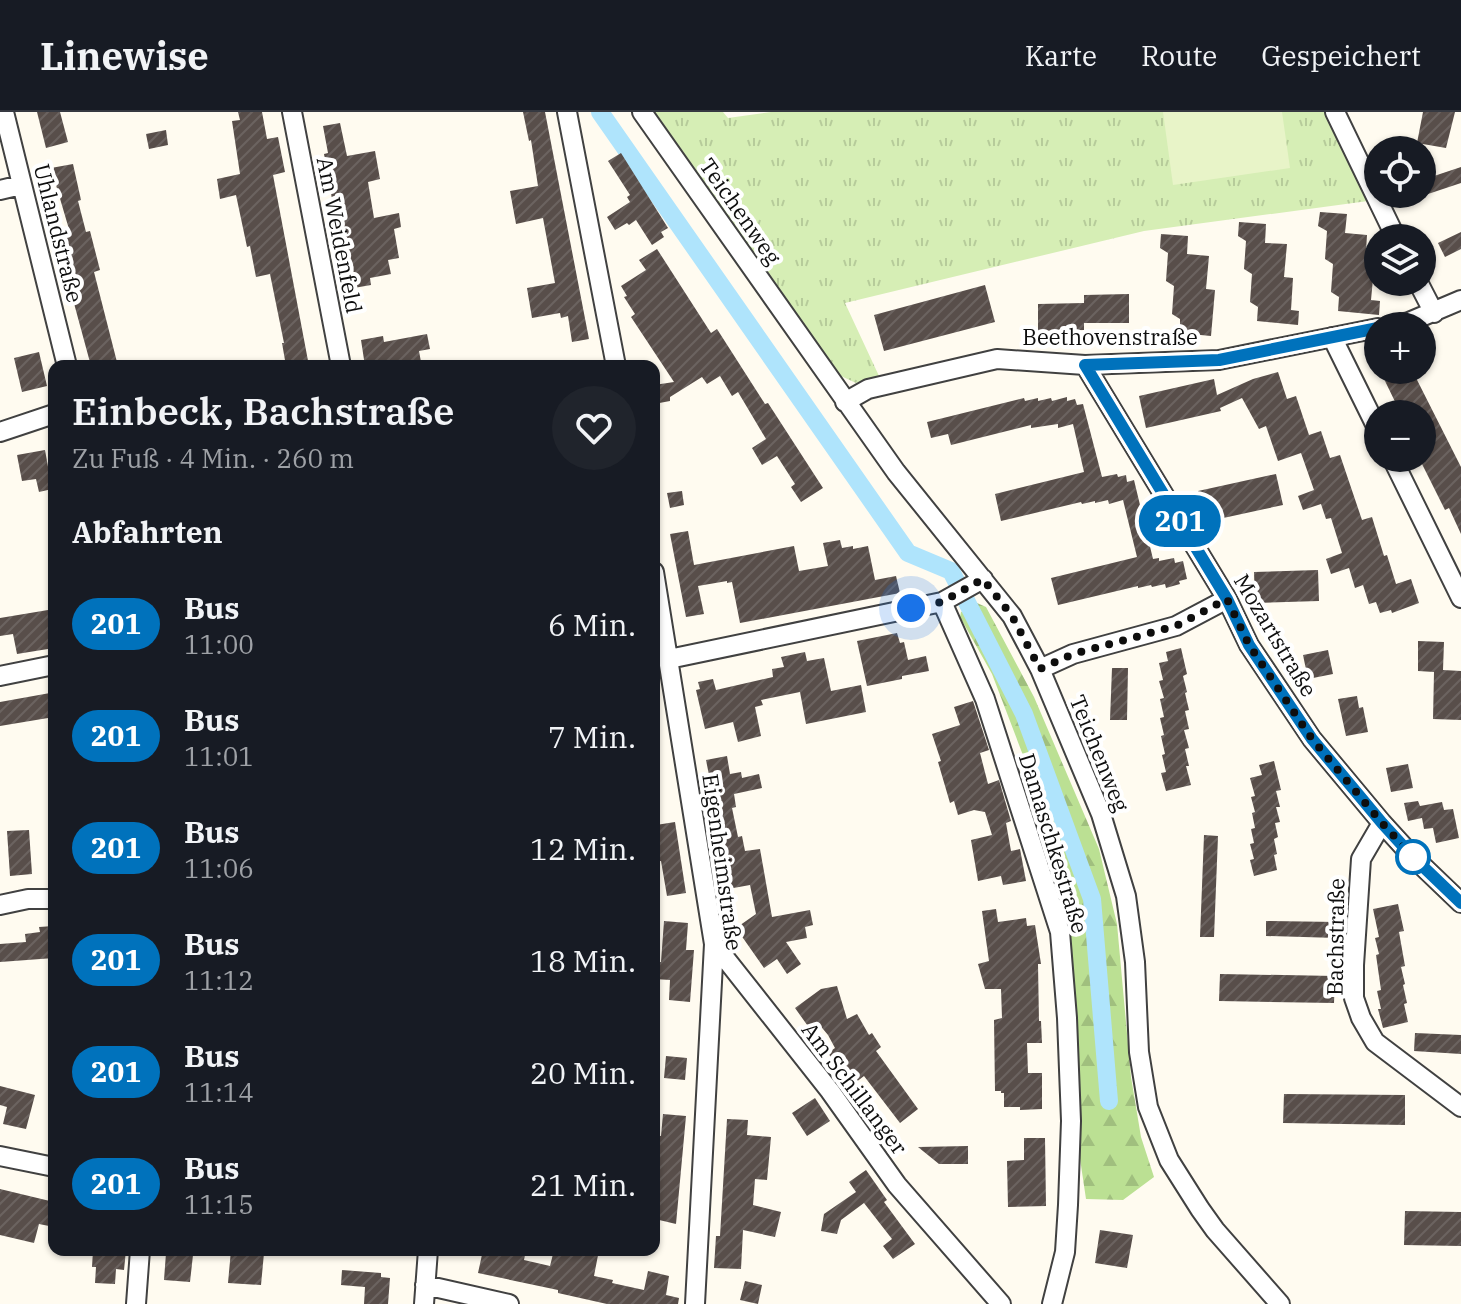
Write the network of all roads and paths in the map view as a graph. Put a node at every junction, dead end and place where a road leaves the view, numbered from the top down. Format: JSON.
{"nodes":[{"id":1,"x":4,"y":112,"type":"edge"},
{"id":2,"x":292,"y":112,"type":"edge"},
{"id":3,"x":567,"y":112,"type":"edge"},
{"id":4,"x":642,"y":112,"type":"edge"},
{"id":5,"x":1335,"y":112,"type":"edge"},
{"id":6,"x":21,"y":185,"type":"junction"},
{"id":7,"x":0,"y":190,"type":"edge"},
{"id":8,"x":1389,"y":224,"type":"edge"},
{"id":9,"x":1461,"y":300,"type":"edge"},
{"id":10,"x":1436,"y":312,"type":"edge"},
{"id":11,"x":1364,"y":331,"type":"edge"},
{"id":12,"x":1332,"y":337,"type":"junction"},
{"id":13,"x":65,"y":360,"type":"edge"},
{"id":14,"x":340,"y":360,"type":"edge"},
{"id":15,"x":615,"y":360,"type":"edge"},
{"id":16,"x":1085,"y":365,"type":"junction"},
{"id":17,"x":845,"y":402,"type":"junction"},
{"id":18,"x":1364,"y":402,"type":"edge"},
{"id":19,"x":48,"y":416,"type":"edge"},
{"id":20,"x":0,"y":432,"type":"edge"},
{"id":21,"x":1399,"y":472,"type":"edge"},
{"id":22,"x":982,"y":579,"type":"junction"},
{"id":23,"x":1461,"y":598,"type":"edge"},
{"id":24,"x":1227,"y":599,"type":"junction"},
{"id":25,"x":942,"y":602,"type":"junction"},
{"id":26,"x":660,"y":607,"type":"edge"},
{"id":27,"x":669,"y":659,"type":"junction"},
{"id":28,"x":48,"y":666,"type":"edge"},
{"id":29,"x":1040,"y":669,"type":"junction"},
{"id":30,"x":0,"y":676,"type":"edge"},
{"id":31,"x":1382,"y":823,"type":"junction"},
{"id":32,"x":48,"y":899,"type":"edge"},
{"id":33,"x":1461,"y":903,"type":"edge"},
{"id":34,"x":0,"y":905,"type":"edge"},
{"id":35,"x":714,"y":944,"type":"junction"},
{"id":36,"x":1461,"y":1107,"type":"edge"},
{"id":37,"x":0,"y":1156,"type":"edge"},
{"id":38,"x":48,"y":1166,"type":"edge"},
{"id":39,"x":140,"y":1256,"type":"edge"},
{"id":40,"x":427,"y":1256,"type":"edge"},
{"id":41,"x":424,"y":1295,"type":"edge"},
{"id":42,"x":136,"y":1304,"type":"edge"},
{"id":43,"x":509,"y":1304,"type":"edge"},
{"id":44,"x":695,"y":1304,"type":"edge"},
{"id":45,"x":1001,"y":1304,"type":"edge"},
{"id":46,"x":1052,"y":1304,"type":"edge"},
{"id":47,"x":1280,"y":1304,"type":"edge"}],
"edges":[{"from":1,"to":6,"type":"street","name":"Uhlandstraße"},
{"from":2,"to":14,"type":"street","name":"Am Weidenfeld"},
{"from":3,"to":15,"type":"street"},
{"from":4,"to":17,"type":"street","name":"Teichenweg"},
{"from":5,"to":8,"type":"street"},
{"from":6,"to":7,"type":"street"},
{"from":6,"to":13,"type":"street","name":"Uhlandstraße"},
{"from":9,"to":10,"type":"street"},
{"from":11,"to":12,"type":"street","name":"Beethovenstraße"},
{"from":12,"to":16,"type":"street","name":"Beethovenstraße"},
{"from":12,"to":18,"type":"street"},
{"from":16,"to":17,"type":"street","name":"Beethovenstraße"},
{"from":16,"to":24,"type":"street","name":"Mozartstraße"},
{"from":17,"to":22,"type":"street","name":"Teichenweg"},
{"from":19,"to":20,"type":"street"},
{"from":21,"to":23,"type":"street"},
{"from":22,"to":25,"type":"street"},
{"from":22,"to":29,"type":"street","name":"Teichenweg"},
{"from":24,"to":29,"type":"street"},
{"from":24,"to":31,"type":"street","name":"Mozartstraße"},
{"from":25,"to":27,"type":"street"},
{"from":25,"to":46,"type":"street","name":"Damaschkestraße"},
{"from":26,"to":27,"type":"street","name":"Eigenheimstraße"},
{"from":27,"to":35,"type":"street","name":"Eigenheimstraße"},
{"from":28,"to":30,"type":"street"},
{"from":29,"to":47,"type":"street","name":"Teichenweg"},
{"from":31,"to":33,"type":"street","name":"Mozartstraße"},
{"from":31,"to":36,"type":"street","name":"Bachstraße"},
{"from":32,"to":34,"type":"street"},
{"from":35,"to":44,"type":"street","name":"Eigenheimstraße"},
{"from":35,"to":45,"type":"street","name":"Am Schillanger"},
{"from":37,"to":38,"type":"street"},
{"from":39,"to":42,"type":"street"},
{"from":40,"to":41,"type":"street"},
{"from":41,"to":43,"type":"street"}]}
